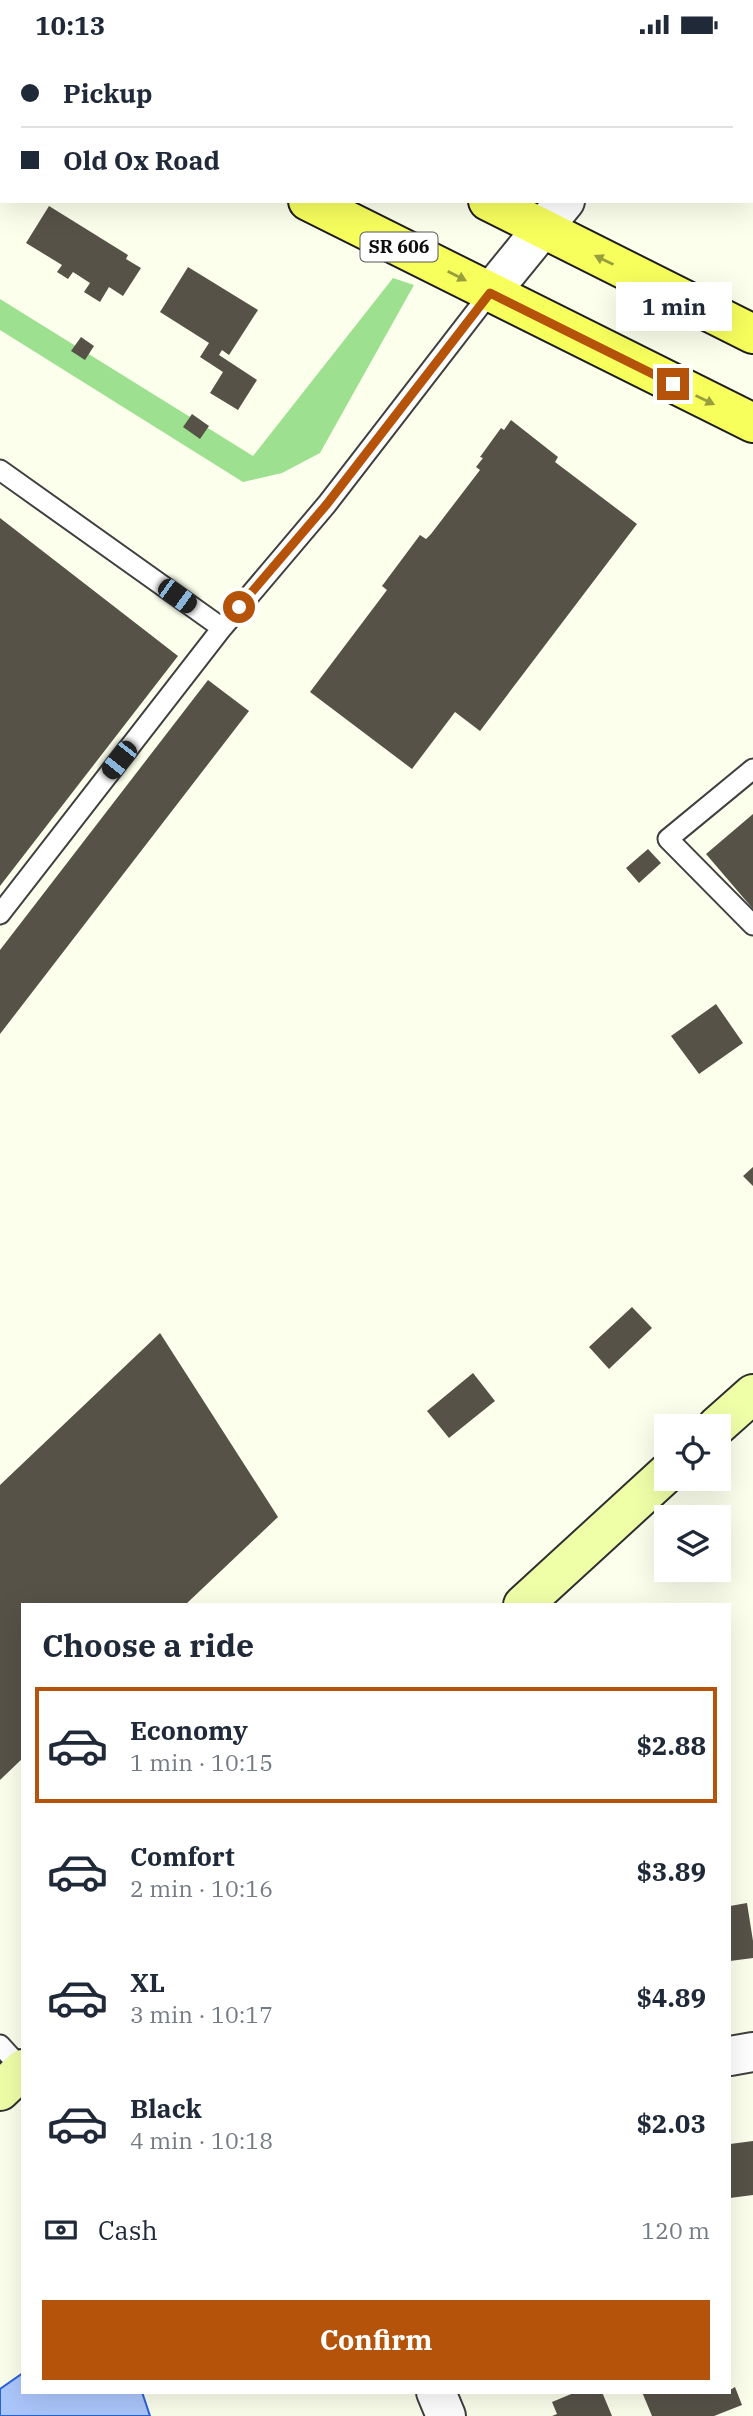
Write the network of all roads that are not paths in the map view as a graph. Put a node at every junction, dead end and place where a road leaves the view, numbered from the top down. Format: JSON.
{"nodes":[{"id":1,"x":312,"y":203,"type":"edge"},
{"id":2,"x":497,"y":203,"type":"edge"},
{"id":3,"x":553,"y":215,"type":"edge"},
{"id":4,"x":490,"y":293,"type":"junction"},
{"id":5,"x":753,"y":334,"type":"edge"},
{"id":6,"x":753,"y":423,"type":"edge"},
{"id":7,"x":0,"y":470,"type":"edge"},
{"id":8,"x":222,"y":628,"type":"junction"},
{"id":9,"x":753,"y":769,"type":"edge"},
{"id":10,"x":0,"y":915,"type":"edge"},
{"id":11,"x":753,"y":925,"type":"edge"},
{"id":12,"x":753,"y":1394,"type":"edge"},
{"id":13,"x":731,"y":1414,"type":"edge"},
{"id":14,"x":654,"y":1485,"type":"edge"},
{"id":15,"x":525,"y":1603,"type":"edge"},
{"id":16,"x":0,"y":2045,"type":"edge"},
{"id":17,"x":753,"y":2052,"type":"edge"},
{"id":18,"x":731,"y":2056,"type":"edge"},
{"id":19,"x":21,"y":2067,"type":"edge"},
{"id":20,"x":21,"y":2071,"type":"edge"},
{"id":21,"x":0,"y":2091,"type":"edge"},
{"id":22,"x":437,"y":2394,"type":"edge"},
{"id":23,"x":446,"y":2416,"type":"edge"}],
"edges":[{"from":1,"to":4,"type":"main road","number":"SR 606","one_way":true},
{"from":2,"to":3,"type":"main road"},
{"from":3,"to":4,"type":"street"},
{"from":5,"to":3,"type":"main road","one_way":true},
{"from":4,"to":6,"type":"main road","number":"SR 606","one_way":true},
{"from":4,"to":8,"type":"lane"},
{"from":7,"to":8,"type":"lane"},
{"from":8,"to":10,"type":"lane"},
{"from":9,"to":11,"type":"lane"},
{"from":12,"to":13,"type":"street"},
{"from":14,"to":15,"type":"street"},
{"from":16,"to":19,"type":"lane"},
{"from":17,"to":18,"type":"street"},
{"from":20,"to":21,"type":"street"},
{"from":22,"to":23,"type":"street"}]}
